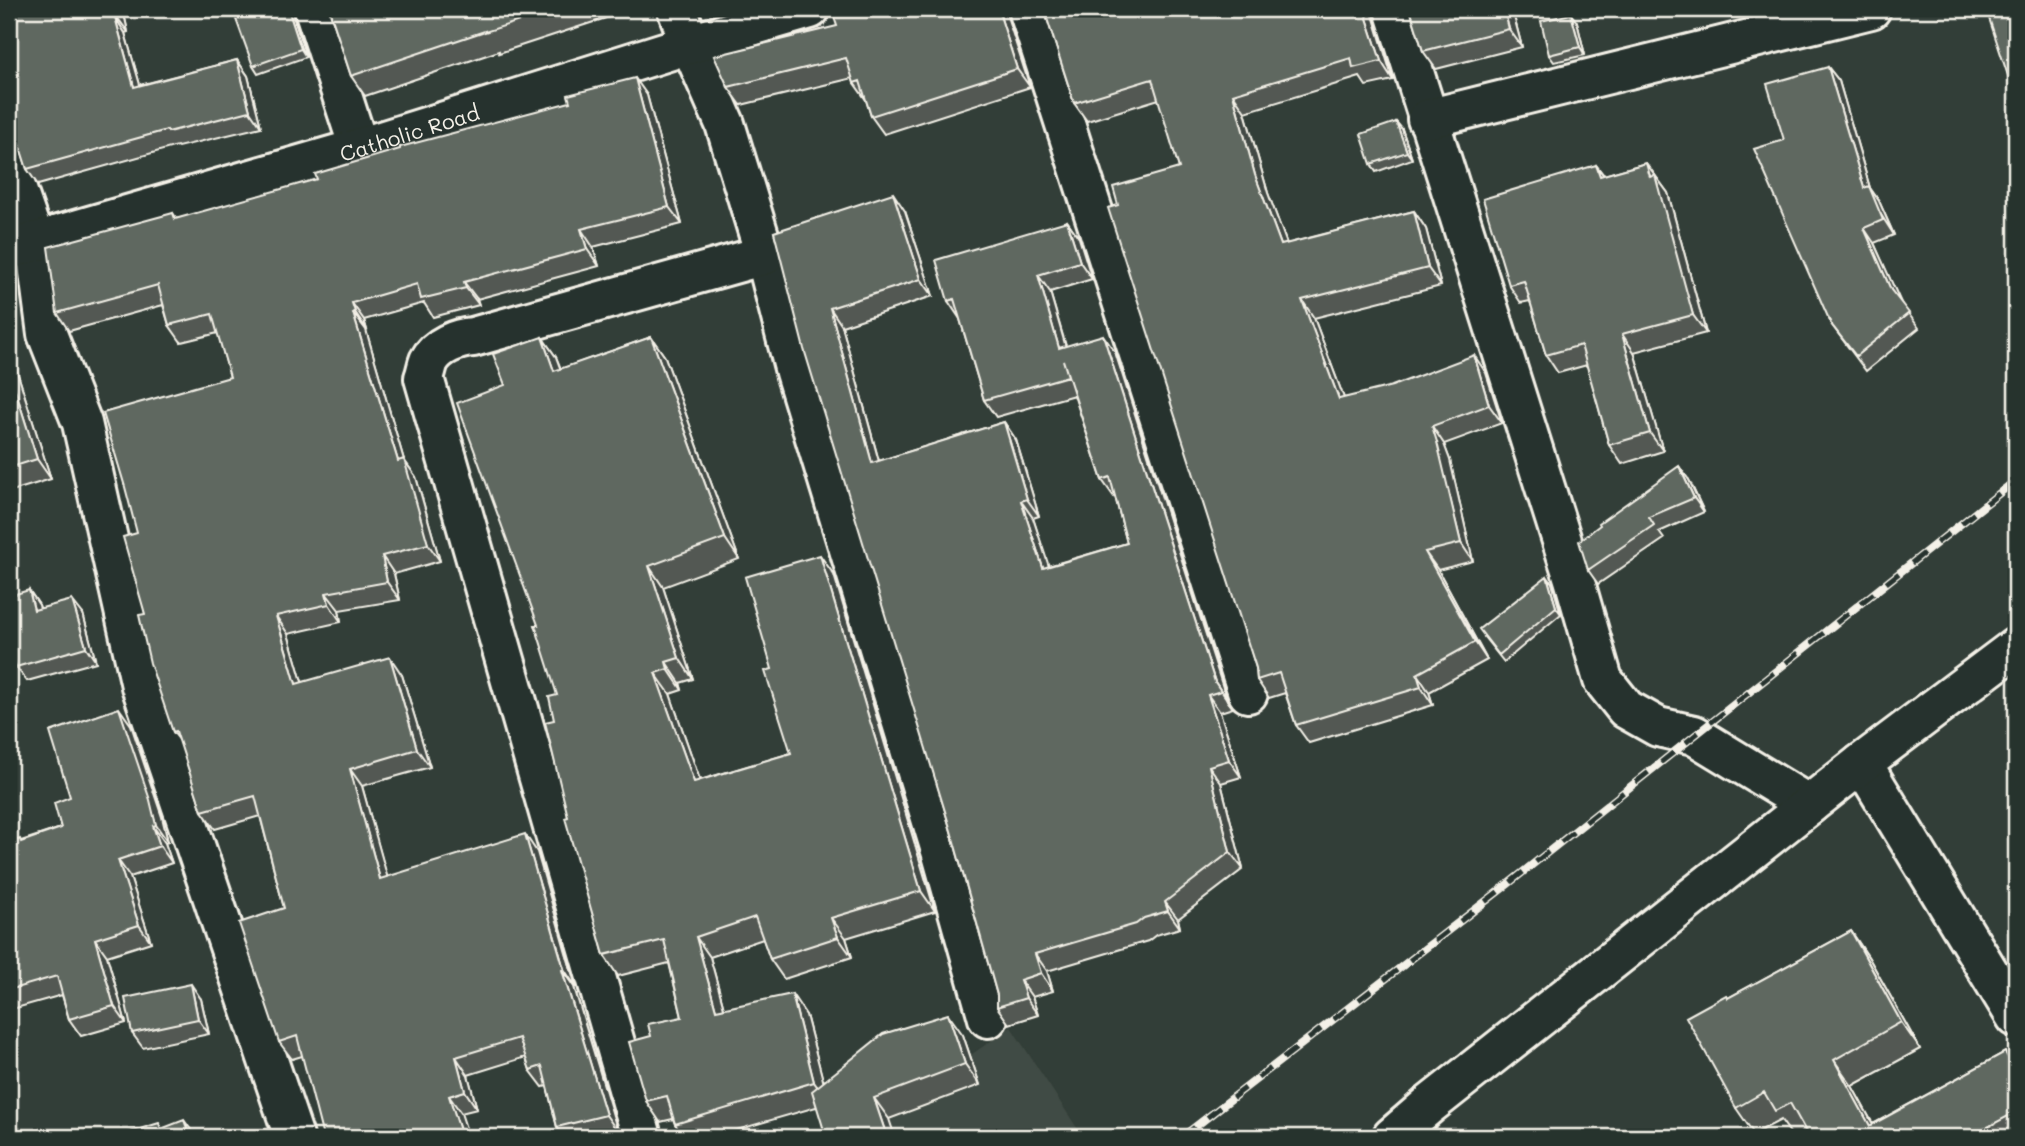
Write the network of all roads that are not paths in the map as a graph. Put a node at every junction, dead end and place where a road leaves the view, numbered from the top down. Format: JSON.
{"nodes":[{"id":1,"x":314,"y":9,"type":"edge"},
{"id":2,"x":810,"y":9,"type":"edge"},
{"id":3,"x":1028,"y":9,"type":"edge"},
{"id":4,"x":1394,"y":9,"type":"edge"},
{"id":5,"x":1871,"y":9,"type":"edge"},
{"id":6,"x":684,"y":26,"type":"edge"},
{"id":7,"x":1427,"y":119,"type":"junction"},
{"id":8,"x":359,"y":148,"type":"junction"},
{"id":9,"x":9,"y":167,"type":"edge"},
{"id":10,"x":22,"y":246,"type":"edge"},
{"id":11,"x":765,"y":255,"type":"junction"},
{"id":12,"x":2016,"y":647,"type":"edge"},
{"id":13,"x":1248,"y":693,"type":"dead end"},
{"id":14,"x":1862,"y":763,"type":"junction"},
{"id":15,"x":1809,"y":805,"type":"junction"},
{"id":16,"x":2016,"y":1017,"type":"edge"},
{"id":17,"x":988,"y":1018,"type":"dead end"},
{"id":18,"x":294,"y":1137,"type":"edge"},
{"id":19,"x":642,"y":1137,"type":"edge"},
{"id":20,"x":1392,"y":1137,"type":"edge"}],
"edges":[{"from":1,"to":8,"type":"street"},
{"from":2,"to":6,"type":"street","name":"Catholic Road"},
{"from":3,"to":13,"type":"street"},
{"from":4,"to":7,"type":"street"},
{"from":5,"to":7,"type":"street"},
{"from":6,"to":8,"type":"street","name":"Catholic Road"},
{"from":6,"to":11,"type":"street"},
{"from":7,"to":15,"type":"street"},
{"from":8,"to":10,"type":"street","name":"Catholic Road"},
{"from":9,"to":10,"type":"street"},
{"from":10,"to":18,"type":"street"},
{"from":11,"to":17,"type":"street"},
{"from":11,"to":19,"type":"street"},
{"from":12,"to":14,"type":"street"},
{"from":14,"to":15,"type":"street"},
{"from":14,"to":16,"type":"street"},
{"from":15,"to":20,"type":"street"}]}
